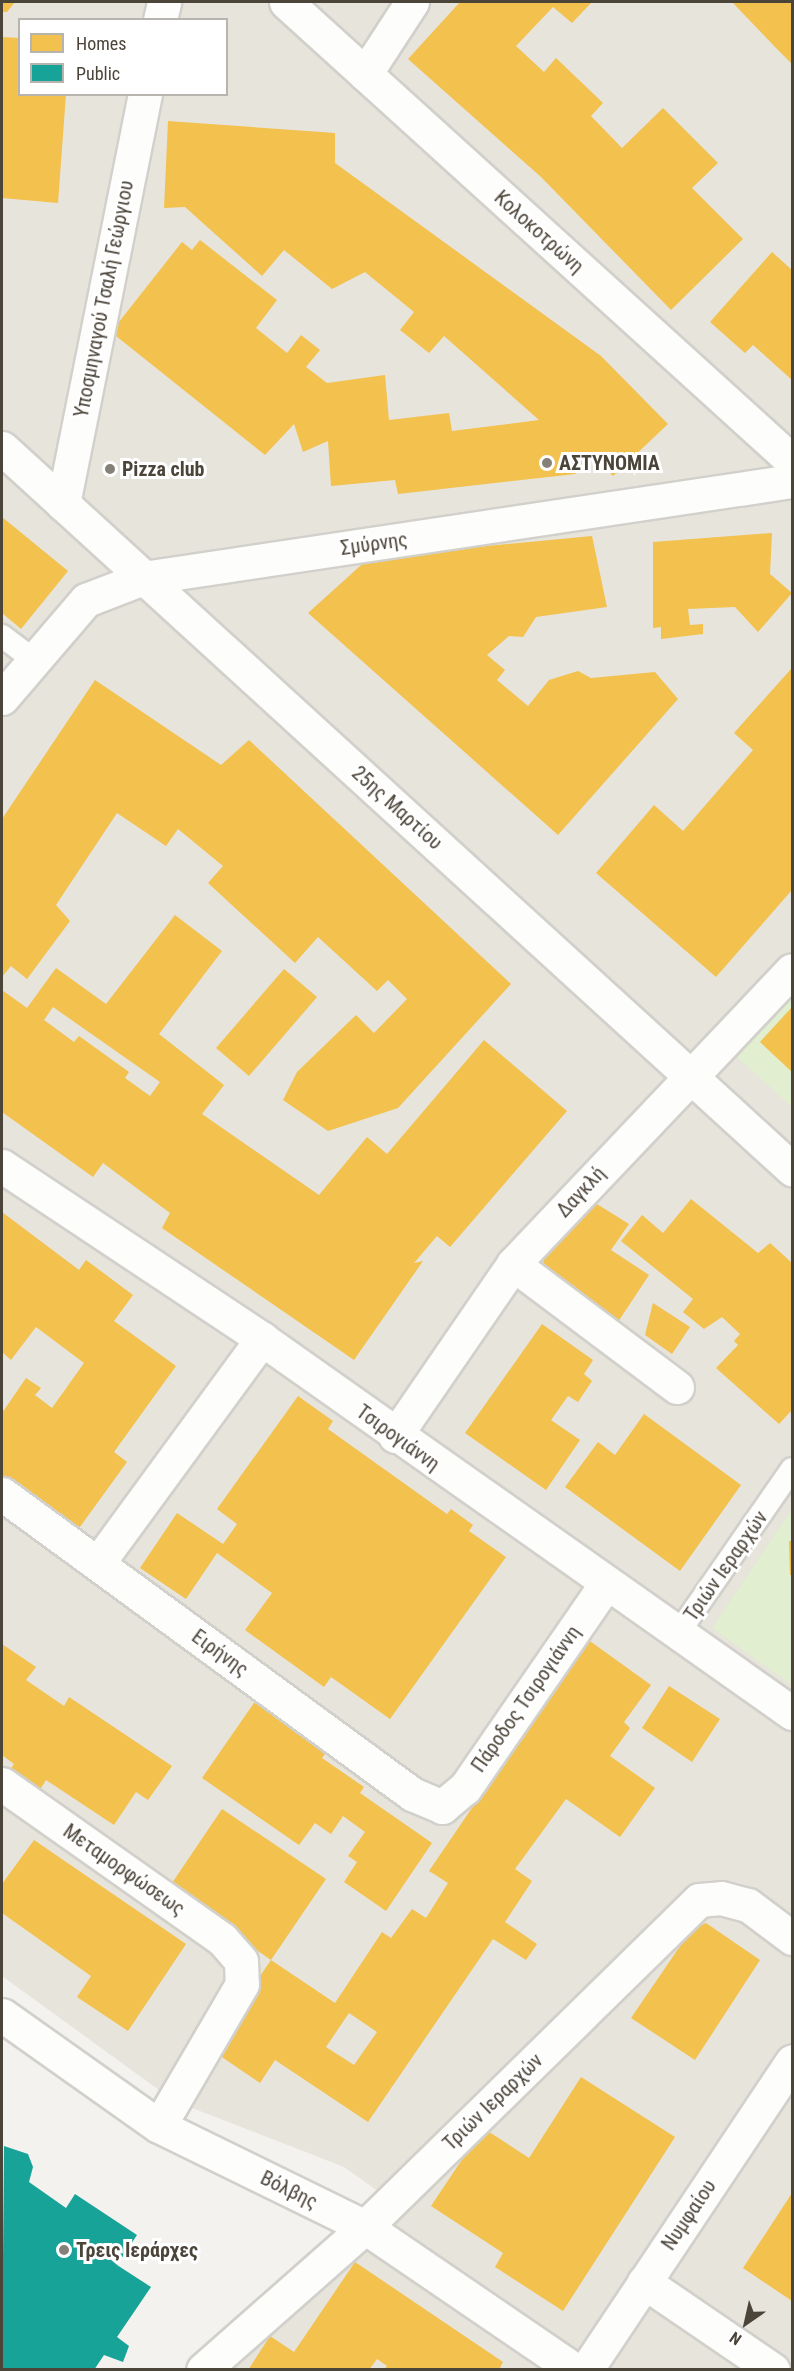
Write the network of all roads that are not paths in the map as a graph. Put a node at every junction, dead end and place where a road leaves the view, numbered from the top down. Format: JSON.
{"nodes":[{"id":1,"x":164,"y":2,"type":"edge"},
{"id":2,"x":286,"y":2,"type":"edge"},
{"id":3,"x":412,"y":2,"type":"edge"},
{"id":4,"x":160,"y":18,"type":"edge"},
{"id":5,"x":365,"y":74,"type":"junction"},
{"id":6,"x":145,"y":96,"type":"edge"},
{"id":7,"x":2,"y":448,"type":"edge"},
{"id":8,"x":792,"y":461,"type":"edge"},
{"id":9,"x":792,"y":481,"type":"edge"},
{"id":10,"x":63,"y":504,"type":"junction"},
{"id":11,"x":143,"y":578,"type":"junction"},
{"id":12,"x":2,"y":636,"type":"edge"},
{"id":13,"x":34,"y":660,"type":"junction"},
{"id":14,"x":2,"y":698,"type":"edge"},
{"id":15,"x":792,"y":970,"type":"edge"},
{"id":16,"x":691,"y":1076,"type":"junction"},
{"id":17,"x":2,"y":1166,"type":"edge"},
{"id":18,"x":792,"y":1169,"type":"edge"},
{"id":19,"x":513,"y":1264,"type":"junction"},
{"id":20,"x":262,"y":1339,"type":"junction"},
{"id":21,"x":677,"y":1387,"type":"dead end"},
{"id":22,"x":395,"y":1436,"type":"junction"},
{"id":23,"x":792,"y":1469,"type":"edge"},
{"id":24,"x":2,"y":1494,"type":"edge"},
{"id":25,"x":98,"y":1563,"type":"junction"},
{"id":26,"x":605,"y":1585,"type":"junction"},
{"id":27,"x":679,"y":1632,"type":"junction"},
{"id":28,"x":792,"y":1713,"type":"edge"},
{"id":29,"x":2,"y":1784,"type":"edge"},
{"id":30,"x":442,"y":1807,"type":"joint"},
{"id":31,"x":792,"y":1938,"type":"edge"},
{"id":32,"x":2,"y":2015,"type":"edge"},
{"id":33,"x":792,"y":2061,"type":"edge"},
{"id":34,"x":159,"y":2126,"type":"junction"},
{"id":35,"x":364,"y":2227,"type":"junction"},
{"id":36,"x":644,"y":2282,"type":"junction"},
{"id":37,"x":203,"y":2370,"type":"edge"},
{"id":38,"x":575,"y":2370,"type":"edge"},
{"id":39,"x":586,"y":2370,"type":"edge"},
{"id":40,"x":773,"y":2370,"type":"edge"}],
"edges":[{"from":1,"to":4,"type":"street"},
{"from":2,"to":5,"type":"street","name":"Κολοκοτρώνη"},
{"from":3,"to":5,"type":"street"},
{"from":5,"to":8,"type":"street","name":"Κολοκοτρώνη"},
{"from":6,"to":10,"type":"street","name":"Υποσμηναγού Τσαλή Γεώργιου"},
{"from":7,"to":10,"type":"street","name":"25ης Μαρτίου"},
{"from":9,"to":11,"type":"street","name":"Σμύρνης"},
{"from":10,"to":11,"type":"street","name":"25ης Μαρτίου"},
{"from":11,"to":13,"type":"street","name":"Σμύρνης"},
{"from":11,"to":16,"type":"street","name":"25ης Μαρτίου"},
{"from":12,"to":13,"type":"lane"},
{"from":13,"to":14,"type":"street","name":"Σμύρνης"},
{"from":15,"to":16,"type":"street","name":"Δαγκλή"},
{"from":16,"to":18,"type":"street","name":"25ης Μαρτίου"},
{"from":16,"to":19,"type":"street","name":"Δαγκλή"},
{"from":17,"to":20,"type":"street","name":"Τσιρογιάννη"},
{"from":19,"to":21,"type":"street"},
{"from":19,"to":22,"type":"street","name":"Δαγκλή"},
{"from":20,"to":22,"type":"street","name":"Τσιρογιάννη"},
{"from":20,"to":25,"type":"street"},
{"from":22,"to":26,"type":"street","name":"Τσιρογιάννη"},
{"from":23,"to":27,"type":"lane","name":"Τριών Ιεραρχών"},
{"from":24,"to":25,"type":"street","name":"Ειρήνης"},
{"from":25,"to":30,"type":"street","name":"Ειρήνης"},
{"from":26,"to":27,"type":"street","name":"Τσιρογιάννη"},
{"from":26,"to":30,"type":"street","name":"Πάροδος Τσιρογιάννη"},
{"from":27,"to":28,"type":"street","name":"Τσιρογιάννη"},
{"from":29,"to":34,"type":"street","name":"Μεταμορφώσεως"},
{"from":31,"to":35,"type":"street","name":"Τριών Ιεραρχών"},
{"from":32,"to":34,"type":"street","name":"Βόλβης"},
{"from":33,"to":36,"type":"street","name":"Νυμφαίου"},
{"from":34,"to":35,"type":"street","name":"Βόλβης"},
{"from":35,"to":37,"type":"street","name":"Τριών Ιεραρχών"},
{"from":35,"to":38,"type":"street","name":"Βόλβης"},
{"from":36,"to":39,"type":"street","name":"Νυμφαίου"},
{"from":36,"to":40,"type":"street"}]}
